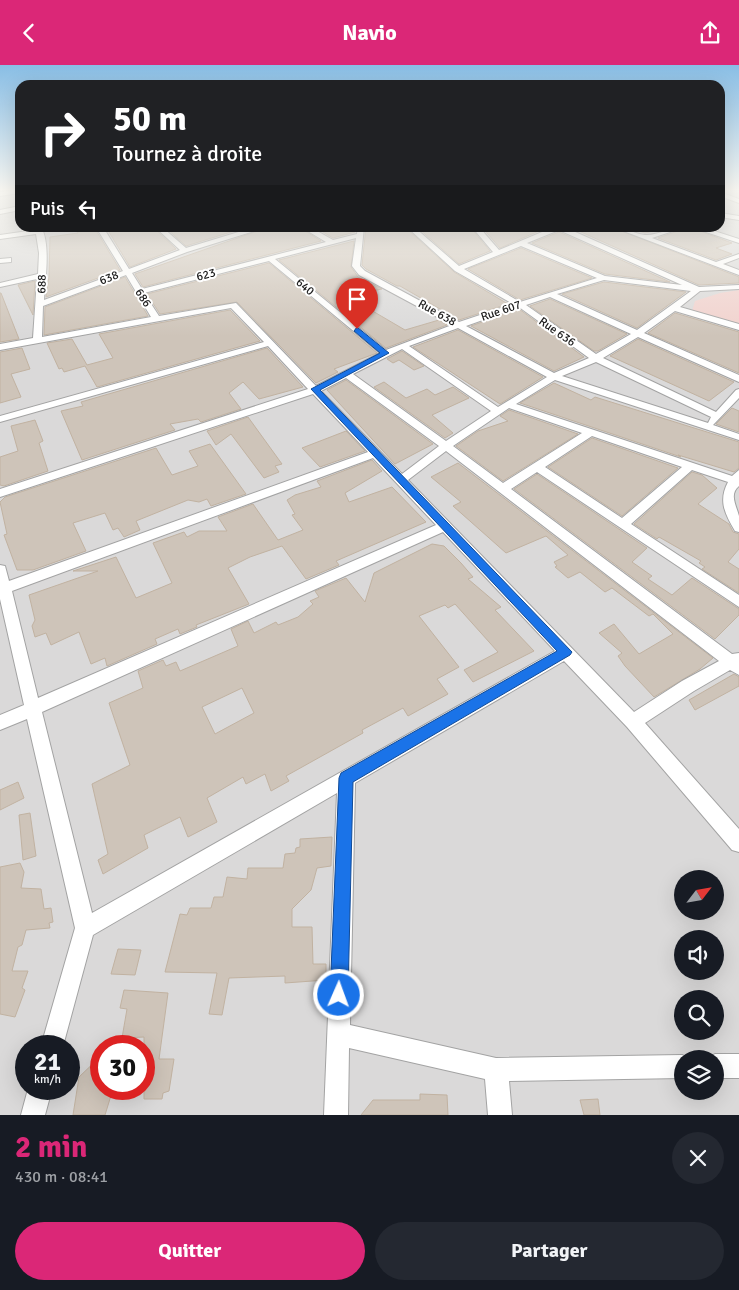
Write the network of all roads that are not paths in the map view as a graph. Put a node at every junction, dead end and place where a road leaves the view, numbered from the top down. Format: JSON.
{"nodes":[{"id":1,"x":40,"y":238,"type":"edge"},
{"id":2,"x":106,"y":238,"type":"edge"},
{"id":3,"x":171,"y":238,"type":"edge"},
{"id":4,"x":226,"y":238,"type":"edge"},
{"id":5,"x":324,"y":238,"type":"edge"},
{"id":6,"x":345,"y":238,"type":"edge"},
{"id":7,"x":360,"y":238,"type":"edge"},
{"id":8,"x":423,"y":238,"type":"edge"},
{"id":9,"x":485,"y":238,"type":"edge"},
{"id":10,"x":536,"y":238,"type":"edge"},
{"id":11,"x":582,"y":238,"type":"edge"},
{"id":12,"x":645,"y":238,"type":"edge"},
{"id":13,"x":333,"y":243,"type":"junction"},
{"id":14,"x":523,"y":244,"type":"junction"},
{"id":15,"x":186,"y":251,"type":"junction"},
{"id":16,"x":498,"y":253,"type":"junction"},
{"id":17,"x":739,"y":256,"type":"edge"},
{"id":18,"x":271,"y":259,"type":"junction"},
{"id":19,"x":8,"y":260,"type":"dead end"},
{"id":20,"x":0,"y":261,"type":"edge"},
{"id":21,"x":715,"y":265,"type":"junction"},
{"id":22,"x":458,"y":269,"type":"junction"},
{"id":23,"x":126,"y":272,"type":"junction"},
{"id":24,"x":739,"y":273,"type":"edge"},
{"id":25,"x":41,"y":276,"type":"junction"},
{"id":26,"x":604,"y":278,"type":"junction"},
{"id":27,"x":0,"y":285,"type":"edge"},
{"id":28,"x":739,"y":287,"type":"edge"},
{"id":29,"x":698,"y":289,"type":"junction"},
{"id":30,"x":139,"y":292,"type":"junction"},
{"id":31,"x":550,"y":294,"type":"junction"},
{"id":32,"x":41,"y":304,"type":"junction"},
{"id":33,"x":519,"y":304,"type":"junction"},
{"id":34,"x":675,"y":308,"type":"junction"},
{"id":35,"x":156,"y":318,"type":"junction"},
{"id":36,"x":459,"y":325,"type":"junction"},
{"id":37,"x":739,"y":327,"type":"edge"},
{"id":38,"x":637,"y":332,"type":"junction"},
{"id":39,"x":37,"y":340,"type":"junction"},
{"id":40,"x":270,"y":343,"type":"junction"},
{"id":41,"x":402,"y":345,"type":"junction"},
{"id":42,"x":0,"y":347,"type":"edge"},
{"id":43,"x":385,"y":353,"type":"junction"},
{"id":44,"x":595,"y":358,"type":"junction"},
{"id":45,"x":346,"y":373,"type":"junction"},
{"id":46,"x":554,"y":377,"type":"junction"},
{"id":47,"x":739,"y":379,"type":"edge"},
{"id":48,"x":315,"y":389,"type":"junction"},
{"id":49,"x":737,"y":396,"type":"edge"},
{"id":50,"x":508,"y":405,"type":"junction"},
{"id":51,"x":498,"y":411,"type":"junction"},
{"id":52,"x":717,"y":416,"type":"junction"},
{"id":53,"x":0,"y":419,"type":"edge"},
{"id":54,"x":708,"y":427,"type":"junction"},
{"id":55,"x":591,"y":432,"type":"junction"},
{"id":56,"x":739,"y":437,"type":"edge"},
{"id":57,"x":445,"y":445,"type":"junction"},
{"id":58,"x":376,"y":453,"type":"junction"},
{"id":59,"x":691,"y":465,"type":"junction"},
{"id":60,"x":538,"y":468,"type":"junction"},
{"id":61,"x":738,"y":478,"type":"edge"},
{"id":62,"x":401,"y":480,"type":"junction"},
{"id":63,"x":503,"y":489,"type":"junction"},
{"id":64,"x":0,"y":493,"type":"edge"},
{"id":65,"x":623,"y":523,"type":"junction"},
{"id":66,"x":446,"y":526,"type":"junction"},
{"id":67,"x":739,"y":529,"type":"edge"},
{"id":68,"x":0,"y":570,"type":"edge"},
{"id":69,"x":2,"y":589,"type":"edge"},
{"id":70,"x":739,"y":601,"type":"edge"},
{"id":71,"x":566,"y":652,"type":"junction"},
{"id":72,"x":736,"y":662,"type":"edge"},
{"id":73,"x":33,"y":708,"type":"junction"},
{"id":74,"x":633,"y":722,"type":"junction"},
{"id":75,"x":0,"y":723,"type":"edge"},
{"id":76,"x":346,"y":778,"type":"junction"},
{"id":77,"x":739,"y":843,"type":"edge"},
{"id":78,"x":85,"y":928,"type":"junction"},
{"id":79,"x":338,"y":1034,"type":"junction"},
{"id":80,"x":55,"y":1035,"type":"edge"},
{"id":81,"x":724,"y":1066,"type":"edge"},
{"id":82,"x":739,"y":1066,"type":"edge"},
{"id":83,"x":674,"y":1067,"type":"edge"},
{"id":84,"x":496,"y":1070,"type":"junction"},
{"id":85,"x":37,"y":1100,"type":"edge"},
{"id":86,"x":33,"y":1115,"type":"edge"},
{"id":87,"x":336,"y":1115,"type":"edge"},
{"id":88,"x":500,"y":1115,"type":"edge"}],
"edges":[{"from":1,"to":25,"type":"street","name":"688"},
{"from":2,"to":23,"type":"street","name":"686"},
{"from":3,"to":15,"type":"street"},
{"from":4,"to":15,"type":"street","name":"638"},
{"from":5,"to":13,"type":"street"},
{"from":6,"to":13,"type":"street","name":"623"},
{"from":7,"to":36,"type":"street","name":"Rue 638"},
{"from":8,"to":22,"type":"street","name":"Rue 636"},
{"from":9,"to":16,"type":"street"},
{"from":10,"to":14,"type":"street"},
{"from":11,"to":29,"type":"street"},
{"from":12,"to":21,"type":"street"},
{"from":13,"to":18,"type":"street","name":"623"},
{"from":14,"to":16,"type":"street"},
{"from":14,"to":26,"type":"street"},
{"from":15,"to":23,"type":"street","name":"638"},
{"from":16,"to":22,"type":"street"},
{"from":17,"to":21,"type":"street"},
{"from":18,"to":30,"type":"street","name":"623"},
{"from":18,"to":43,"type":"street","name":"640"},
{"from":19,"to":20,"type":"street"},
{"from":21,"to":24,"type":"street"},
{"from":22,"to":33,"type":"street","name":"Rue 636"},
{"from":23,"to":30,"type":"street","name":"686"},
{"from":23,"to":32,"type":"street","name":"638"},
{"from":25,"to":27,"type":"street"},
{"from":25,"to":32,"type":"street","name":"688"},
{"from":26,"to":29,"type":"street","name":"Rue 607"},
{"from":26,"to":31,"type":"street","name":"Rue 607"},
{"from":28,"to":29,"type":"street","name":"Rue 607"},
{"from":29,"to":34,"type":"street"},
{"from":30,"to":35,"type":"street","name":"686"},
{"from":31,"to":33,"type":"street","name":"Rue 607"},
{"from":31,"to":38,"type":"street"},
{"from":32,"to":39,"type":"street","name":"688"},
{"from":33,"to":36,"type":"street","name":"Rue 607"},
{"from":33,"to":44,"type":"street","name":"Rue 636"},
{"from":34,"to":37,"type":"street"},
{"from":34,"to":38,"type":"street"},
{"from":35,"to":39,"type":"street"},
{"from":35,"to":40,"type":"street"},
{"from":36,"to":41,"type":"street","name":"Rue 607"},
{"from":36,"to":46,"type":"street","name":"Rue 638"},
{"from":38,"to":44,"type":"street"},
{"from":38,"to":47,"type":"street"},
{"from":39,"to":42,"type":"street"},
{"from":40,"to":48,"type":"street"},
{"from":40,"to":53,"type":"street"},
{"from":41,"to":43,"type":"street","name":"Rue 607"},
{"from":41,"to":51,"type":"street"},
{"from":43,"to":45,"type":"street","name":"Rue 607"},
{"from":44,"to":46,"type":"street"},
{"from":44,"to":52,"type":"street","name":"Rue 636"},
{"from":45,"to":48,"type":"street","name":"Rue 607"},
{"from":45,"to":57,"type":"street"},
{"from":46,"to":50,"type":"street"},
{"from":46,"to":54,"type":"street","name":"Rue 638"},
{"from":48,"to":58,"type":"street"},
{"from":48,"to":64,"type":"street","name":"Rue 607"},
{"from":49,"to":52,"type":"street"},
{"from":50,"to":51,"type":"street"},
{"from":50,"to":55,"type":"street"},
{"from":51,"to":57,"type":"street"},
{"from":52,"to":54,"type":"street"},
{"from":54,"to":56,"type":"street","name":"Rue 638"},
{"from":55,"to":59,"type":"street"},
{"from":55,"to":60,"type":"street"},
{"from":57,"to":62,"type":"street"},
{"from":57,"to":63,"type":"street"},
{"from":58,"to":62,"type":"street"},
{"from":58,"to":69,"type":"street"},
{"from":59,"to":61,"type":"street"},
{"from":59,"to":65,"type":"street"},
{"from":60,"to":63,"type":"street"},
{"from":60,"to":65,"type":"street"},
{"from":61,"to":67,"type":"street"},
{"from":62,"to":66,"type":"street"},
{"from":63,"to":72,"type":"street"},
{"from":65,"to":70,"type":"street"},
{"from":66,"to":71,"type":"street"},
{"from":66,"to":73,"type":"street"},
{"from":68,"to":69,"type":"street"},
{"from":69,"to":73,"type":"street"},
{"from":71,"to":74,"type":"street"},
{"from":71,"to":76,"type":"street"},
{"from":72,"to":74,"type":"street"},
{"from":73,"to":75,"type":"street"},
{"from":73,"to":78,"type":"street"},
{"from":74,"to":77,"type":"street"},
{"from":76,"to":78,"type":"street"},
{"from":76,"to":79,"type":"street"},
{"from":78,"to":80,"type":"street"},
{"from":79,"to":84,"type":"street"},
{"from":79,"to":87,"type":"street"},
{"from":81,"to":82,"type":"street"},
{"from":83,"to":84,"type":"street"},
{"from":84,"to":88,"type":"street"},
{"from":85,"to":86,"type":"street"}]}
